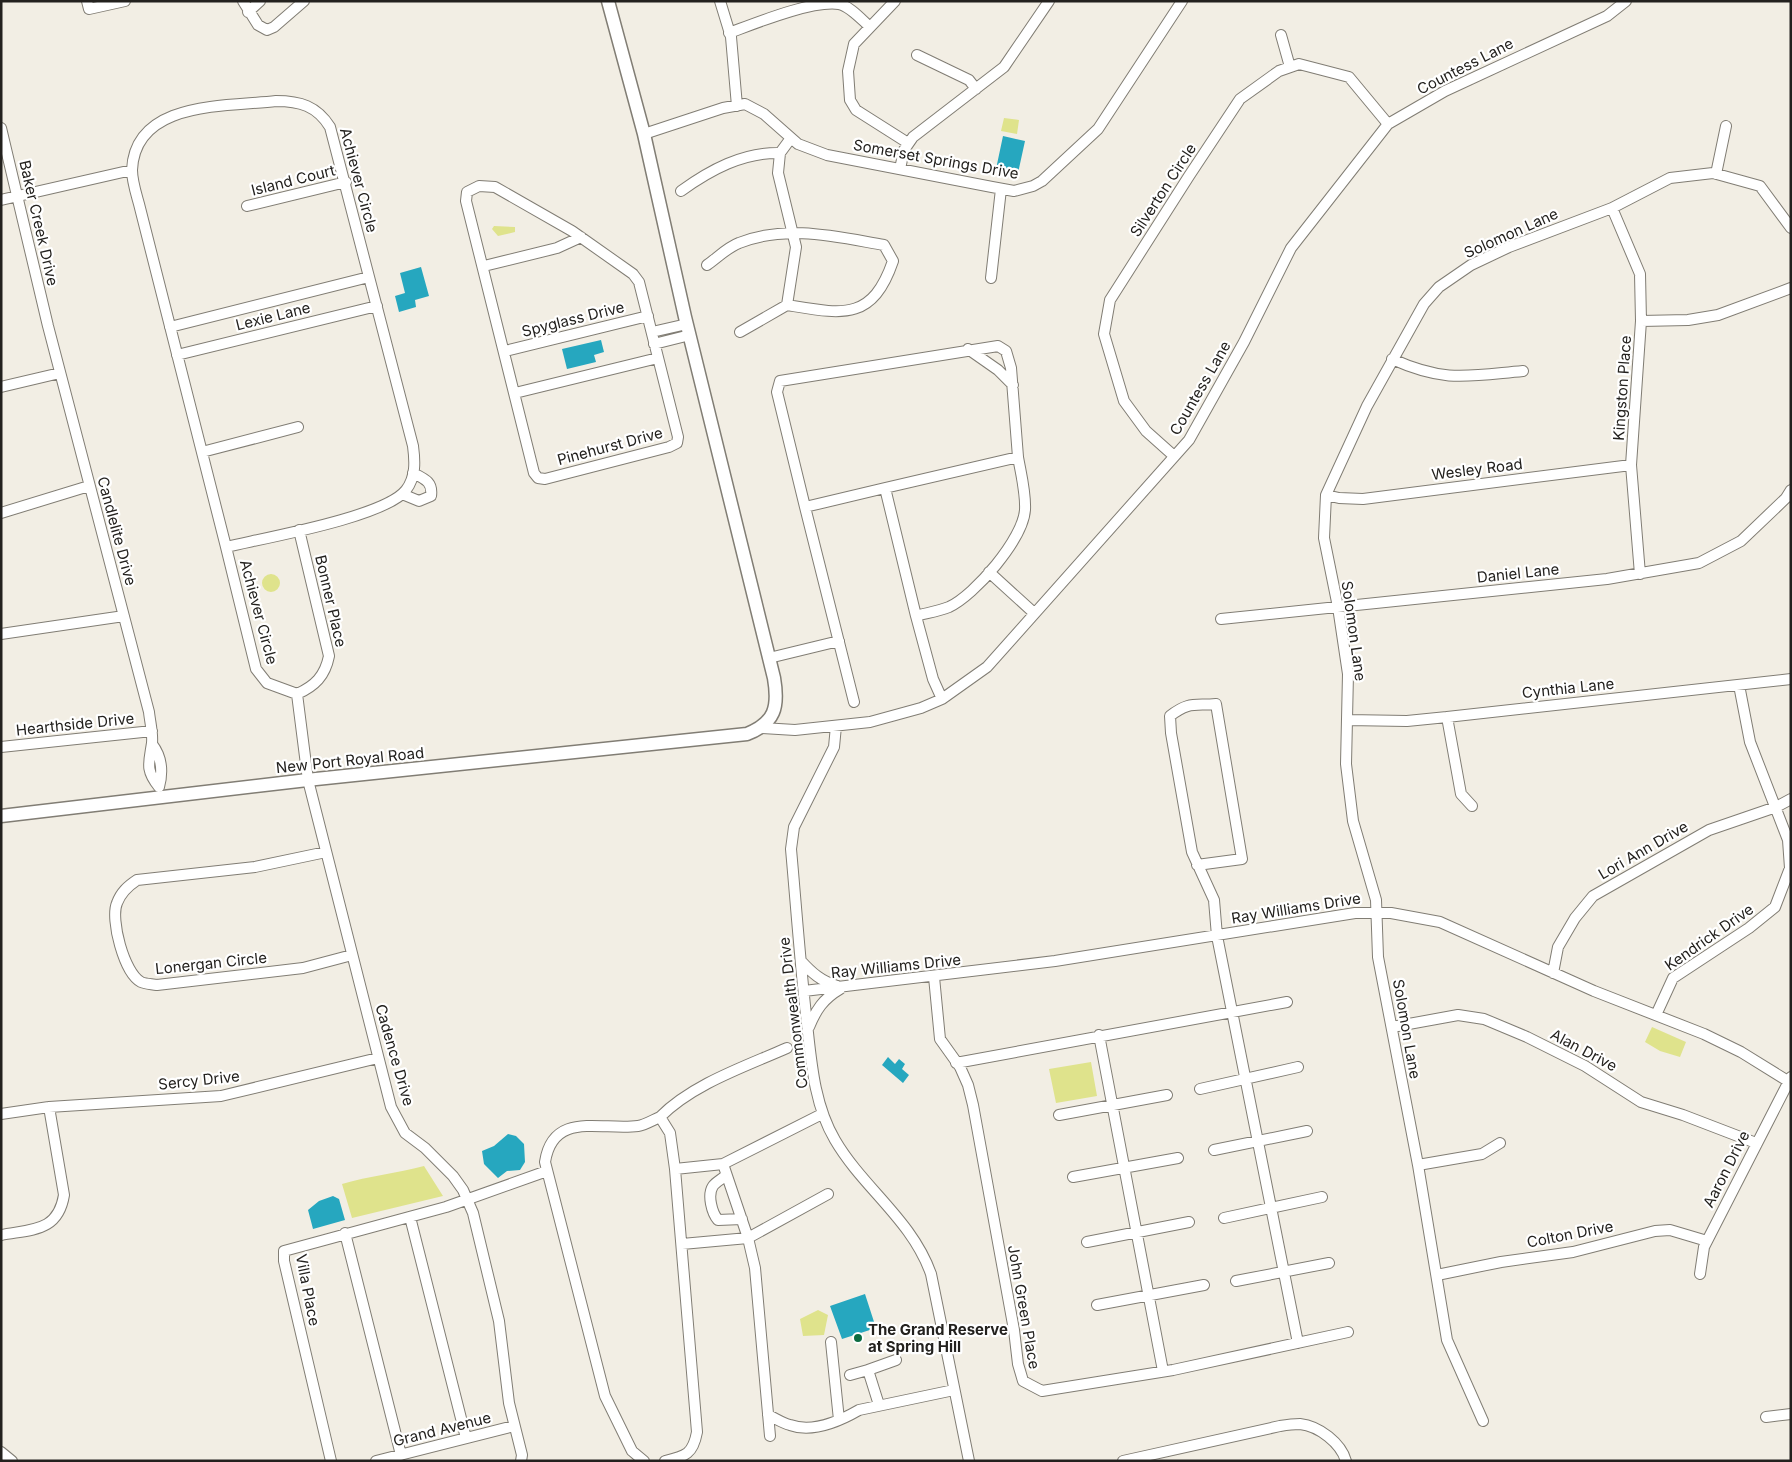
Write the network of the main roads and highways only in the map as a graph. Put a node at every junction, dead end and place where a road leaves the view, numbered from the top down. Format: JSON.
{"nodes":[{"id":1,"x":608,"y":1,"type":"edge"},
{"id":2,"x":1,"y":816,"type":"edge"}],
"edges":[{"from":1,"to":2,"type":"main road","name":"New Port Royal Road"}]}
